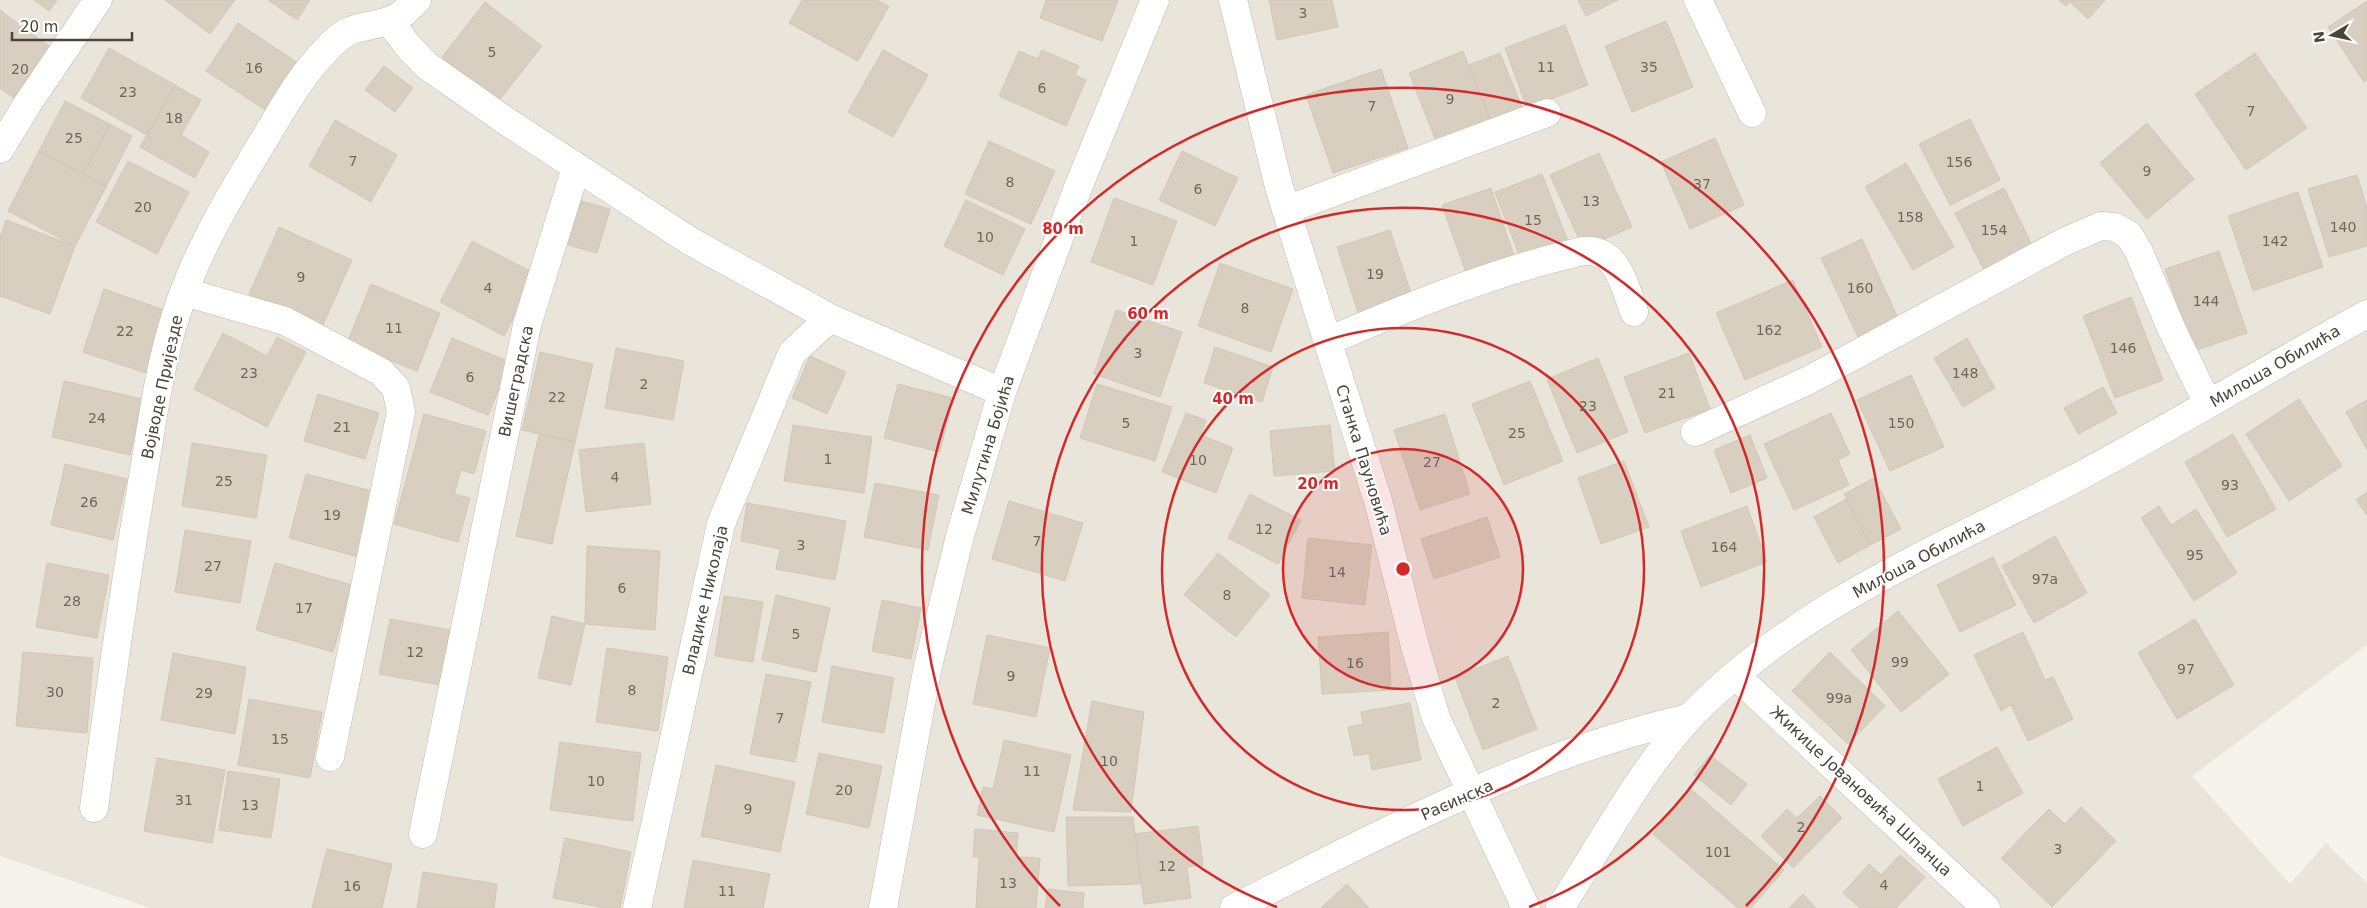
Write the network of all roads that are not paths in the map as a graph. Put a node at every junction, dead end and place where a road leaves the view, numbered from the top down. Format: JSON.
{"nodes":[{"id":1,"x":98,"y":0,"type":"edge"},
{"id":2,"x":417,"y":0,"type":"edge"},
{"id":3,"x":1155,"y":0,"type":"edge"},
{"id":4,"x":1233,"y":0,"type":"edge"},
{"id":5,"x":1698,"y":0,"type":"edge"},
{"id":6,"x":389,"y":21,"type":"junction"},
{"id":7,"x":1547,"y":113,"type":"dead end"},
{"id":8,"x":1752,"y":113,"type":"dead end"},
{"id":9,"x":0,"y":150,"type":"edge"},
{"id":10,"x":576,"y":168,"type":"junction"},
{"id":11,"x":1286,"y":210,"type":"junction"},
{"id":12,"x":185,"y":292,"type":"junction"},
{"id":13,"x":1634,"y":312,"type":"dead end"},
{"id":14,"x":2367,"y":314,"type":"edge"},
{"id":15,"x":830,"y":318,"type":"junction"},
{"id":16,"x":1328,"y":341,"type":"junction"},
{"id":17,"x":1002,"y":392,"type":"junction"},
{"id":18,"x":2208,"y":404,"type":"junction"},
{"id":19,"x":1695,"y":432,"type":"dead end"},
{"id":20,"x":1735,"y":675,"type":"junction"},
{"id":21,"x":1689,"y":718,"type":"junction"},
{"id":22,"x":330,"y":757,"type":"dead end"},
{"id":23,"x":1472,"y":793,"type":"junction"},
{"id":24,"x":94,"y":808,"type":"dead end"},
{"id":25,"x":423,"y":834,"type":"dead end"},
{"id":26,"x":637,"y":908,"type":"edge"},
{"id":27,"x":883,"y":908,"type":"edge"},
{"id":28,"x":1234,"y":908,"type":"edge"},
{"id":29,"x":1526,"y":908,"type":"edge"},
{"id":30,"x":1560,"y":908,"type":"edge"},
{"id":31,"x":1986,"y":908,"type":"edge"}],
"edges":[{"from":1,"to":9,"type":"street"},
{"from":2,"to":6,"type":"street","name":"Војводе Пријезде"},
{"from":3,"to":17,"type":"street","name":"Милутина Бојића"},
{"from":4,"to":11,"type":"street","name":"Станка Пауновића"},
{"from":5,"to":8,"type":"street"},
{"from":6,"to":10,"type":"street"},
{"from":6,"to":12,"type":"street","name":"Војводе Пријезде"},
{"from":7,"to":11,"type":"street"},
{"from":10,"to":15,"type":"street"},
{"from":10,"to":25,"type":"street","name":"Вишеградска"},
{"from":11,"to":16,"type":"street","name":"Станка Пауновића"},
{"from":12,"to":22,"type":"street"},
{"from":12,"to":24,"type":"street","name":"Војводе Пријезде"},
{"from":13,"to":16,"type":"street"},
{"from":14,"to":18,"type":"street","name":"Милоша Обилића"},
{"from":15,"to":17,"type":"street"},
{"from":15,"to":26,"type":"street","name":"Владике Николаја"},
{"from":16,"to":23,"type":"street","name":"Станка Пауновића"},
{"from":17,"to":27,"type":"street","name":"Милутина Бојића"},
{"from":18,"to":19,"type":"street"},
{"from":18,"to":20,"type":"street","name":"Милоша Обилића"},
{"from":20,"to":21,"type":"street","name":"Милоша Обилића"},
{"from":20,"to":31,"type":"street","name":"Жикице Јовановића Шпанца"},
{"from":21,"to":23,"type":"street","name":"Расинска"},
{"from":21,"to":30,"type":"street","name":"Милоша Обилића"},
{"from":23,"to":28,"type":"street","name":"Расинска"},
{"from":23,"to":29,"type":"street","name":"Станка Пауновића"}]}
